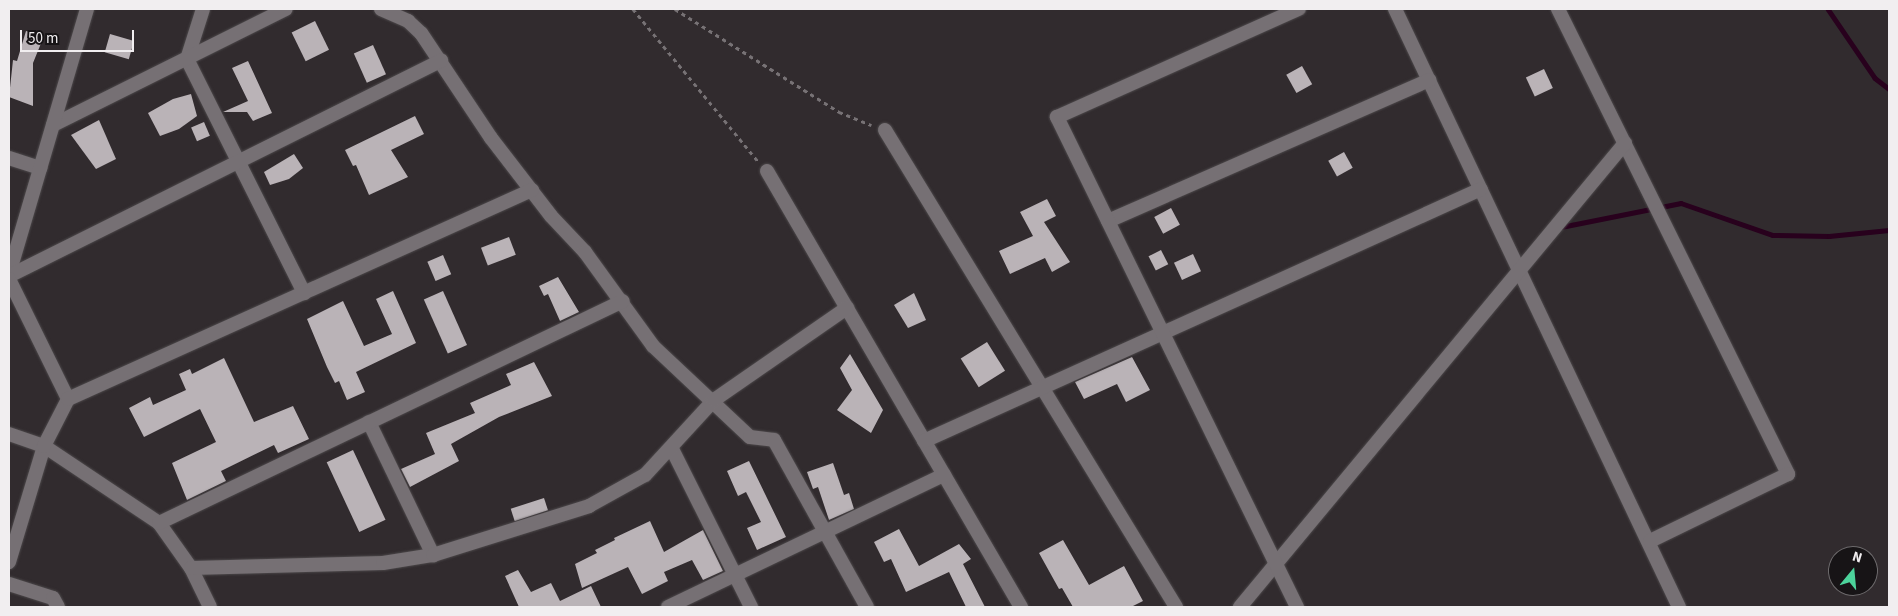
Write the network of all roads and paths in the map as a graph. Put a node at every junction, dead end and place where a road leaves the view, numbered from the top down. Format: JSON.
{"nodes":[{"id":1,"x":87,"y":9,"type":"edge"},
{"id":2,"x":203,"y":9,"type":"edge"},
{"id":3,"x":286,"y":9,"type":"edge"},
{"id":4,"x":381,"y":9,"type":"edge"},
{"id":5,"x":633,"y":9,"type":"edge"},
{"id":6,"x":675,"y":9,"type":"edge"},
{"id":7,"x":1299,"y":9,"type":"edge"},
{"id":8,"x":1395,"y":9,"type":"edge"},
{"id":9,"x":1558,"y":9,"type":"edge"},
{"id":10,"x":187,"y":59,"type":"junction"},
{"id":11,"x":441,"y":61,"type":"junction"},
{"id":12,"x":1429,"y":80,"type":"junction"},
{"id":13,"x":53,"y":125,"type":"junction"},
{"id":14,"x":885,"y":130,"type":"joint"},
{"id":15,"x":1625,"y":144,"type":"junction"},
{"id":16,"x":9,"y":158,"type":"edge"},
{"id":17,"x":239,"y":163,"type":"junction"},
{"id":18,"x":40,"y":168,"type":"junction"},
{"id":19,"x":767,"y":171,"type":"joint"},
{"id":20,"x":532,"y":190,"type":"junction"},
{"id":21,"x":1481,"y":190,"type":"junction"},
{"id":22,"x":1108,"y":221,"type":"junction"},
{"id":23,"x":1519,"y":270,"type":"junction"},
{"id":24,"x":9,"y":276,"type":"edge"},
{"id":25,"x":304,"y":293,"type":"junction"},
{"id":26,"x":622,"y":301,"type":"junction"},
{"id":27,"x":847,"y":308,"type":"junction"},
{"id":28,"x":1163,"y":333,"type":"junction"},
{"id":29,"x":1042,"y":388,"type":"junction"},
{"id":30,"x":68,"y":399,"type":"junction"},
{"id":31,"x":714,"y":400,"type":"junction"},
{"id":32,"x":369,"y":422,"type":"junction"},
{"id":33,"x":9,"y":434,"type":"edge"},
{"id":34,"x":924,"y":441,"type":"junction"},
{"id":35,"x":44,"y":446,"type":"junction"},
{"id":36,"x":672,"y":449,"type":"junction"},
{"id":37,"x":944,"y":475,"type":"junction"},
{"id":38,"x":160,"y":523,"type":"junction"},
{"id":39,"x":826,"y":531,"type":"junction"},
{"id":40,"x":1650,"y":541,"type":"junction"},
{"id":41,"x":433,"y":555,"type":"junction"},
{"id":42,"x":9,"y":562,"type":"edge"},
{"id":43,"x":1276,"y":562,"type":"junction"},
{"id":44,"x":191,"y":568,"type":"junction"},
{"id":45,"x":735,"y":575,"type":"junction"},
{"id":46,"x":9,"y":584,"type":"edge"},
{"id":47,"x":58,"y":607,"type":"edge"},
{"id":48,"x":210,"y":607,"type":"edge"},
{"id":49,"x":668,"y":607,"type":"edge"},
{"id":50,"x":751,"y":607,"type":"edge"},
{"id":51,"x":867,"y":607,"type":"edge"},
{"id":52,"x":1021,"y":607,"type":"edge"},
{"id":53,"x":1176,"y":607,"type":"edge"},
{"id":54,"x":1240,"y":607,"type":"edge"},
{"id":55,"x":1297,"y":607,"type":"edge"},
{"id":56,"x":1679,"y":607,"type":"edge"}],
"edges":[{"from":1,"to":13,"type":"street"},
{"from":2,"to":10,"type":"street"},
{"from":3,"to":10,"type":"street"},
{"from":4,"to":11,"type":"street"},
{"from":5,"to":19,"type":"path"},
{"from":6,"to":14,"type":"path"},
{"from":7,"to":22,"type":"street"},
{"from":8,"to":12,"type":"street"},
{"from":9,"to":15,"type":"street"},
{"from":10,"to":13,"type":"street"},
{"from":10,"to":17,"type":"street"},
{"from":11,"to":17,"type":"street"},
{"from":11,"to":20,"type":"street"},
{"from":12,"to":21,"type":"street"},
{"from":12,"to":22,"type":"street"},
{"from":13,"to":18,"type":"street"},
{"from":14,"to":29,"type":"street"},
{"from":15,"to":23,"type":"street"},
{"from":15,"to":40,"type":"street"},
{"from":16,"to":18,"type":"street"},
{"from":17,"to":24,"type":"street"},
{"from":17,"to":25,"type":"street"},
{"from":18,"to":24,"type":"street"},
{"from":19,"to":27,"type":"street"},
{"from":20,"to":25,"type":"street"},
{"from":20,"to":26,"type":"street"},
{"from":21,"to":23,"type":"street"},
{"from":21,"to":28,"type":"street"},
{"from":22,"to":28,"type":"street"},
{"from":23,"to":40,"type":"street"},
{"from":23,"to":43,"type":"street"},
{"from":24,"to":30,"type":"street"},
{"from":25,"to":30,"type":"street"},
{"from":26,"to":31,"type":"street"},
{"from":26,"to":32,"type":"street"},
{"from":27,"to":31,"type":"street"},
{"from":27,"to":34,"type":"street"},
{"from":28,"to":29,"type":"street"},
{"from":28,"to":43,"type":"street"},
{"from":29,"to":34,"type":"street"},
{"from":29,"to":53,"type":"street"},
{"from":30,"to":35,"type":"street"},
{"from":31,"to":36,"type":"street"},
{"from":31,"to":39,"type":"street"},
{"from":32,"to":38,"type":"street"},
{"from":32,"to":41,"type":"street"},
{"from":33,"to":35,"type":"street"},
{"from":34,"to":37,"type":"street"},
{"from":35,"to":38,"type":"street"},
{"from":35,"to":42,"type":"street"},
{"from":36,"to":41,"type":"street"},
{"from":36,"to":45,"type":"street"},
{"from":37,"to":39,"type":"street"},
{"from":37,"to":52,"type":"street"},
{"from":38,"to":44,"type":"street"},
{"from":39,"to":45,"type":"street"},
{"from":39,"to":51,"type":"street"},
{"from":40,"to":56,"type":"street"},
{"from":41,"to":44,"type":"street"},
{"from":43,"to":54,"type":"street"},
{"from":43,"to":55,"type":"street"},
{"from":44,"to":48,"type":"street"},
{"from":45,"to":49,"type":"street"},
{"from":45,"to":50,"type":"street"},
{"from":46,"to":47,"type":"street"}]}
